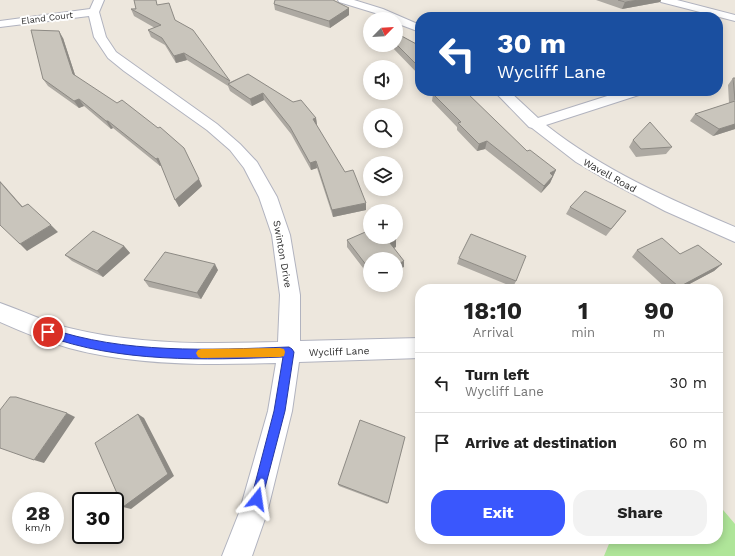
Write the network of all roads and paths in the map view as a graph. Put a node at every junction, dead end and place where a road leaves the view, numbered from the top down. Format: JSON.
{"nodes":[{"id":1,"x":343,"y":0,"type":"edge"},
{"id":2,"x":665,"y":0,"type":"edge"},
{"id":3,"x":97,"y":6,"type":"edge"},
{"id":4,"x":712,"y":12,"type":"edge"},
{"id":5,"x":723,"y":15,"type":"edge"},
{"id":6,"x":735,"y":18,"type":"edge"},
{"id":7,"x":0,"y":24,"type":"edge"},
{"id":8,"x":415,"y":27,"type":"edge"},
{"id":9,"x":506,"y":96,"type":"edge"},
{"id":10,"x":621,"y":96,"type":"edge"},
{"id":11,"x":534,"y":124,"type":"junction"},
{"id":12,"x":735,"y":235,"type":"edge"},
{"id":13,"x":0,"y":312,"type":"edge"},
{"id":14,"x":415,"y":348,"type":"edge"},
{"id":15,"x":289,"y":352,"type":"junction"},
{"id":16,"x":237,"y":556,"type":"edge"}],
"edges":[{"from":1,"to":8,"type":"street"},
{"from":2,"to":4,"type":"street"},
{"from":3,"to":7,"type":"street","name":"Eland Court"},
{"from":3,"to":15,"type":"street","name":"Swinton Drive"},
{"from":5,"to":6,"type":"street"},
{"from":9,"to":11,"type":"street","name":"Wavell Road"},
{"from":10,"to":11,"type":"street"},
{"from":11,"to":12,"type":"street","name":"Wavell Road"},
{"from":13,"to":15,"type":"street","name":"Wycliff Lane"},
{"from":14,"to":15,"type":"street","name":"Wycliff Lane"},
{"from":15,"to":16,"type":"street","name":"Swinton Drive"}]}
